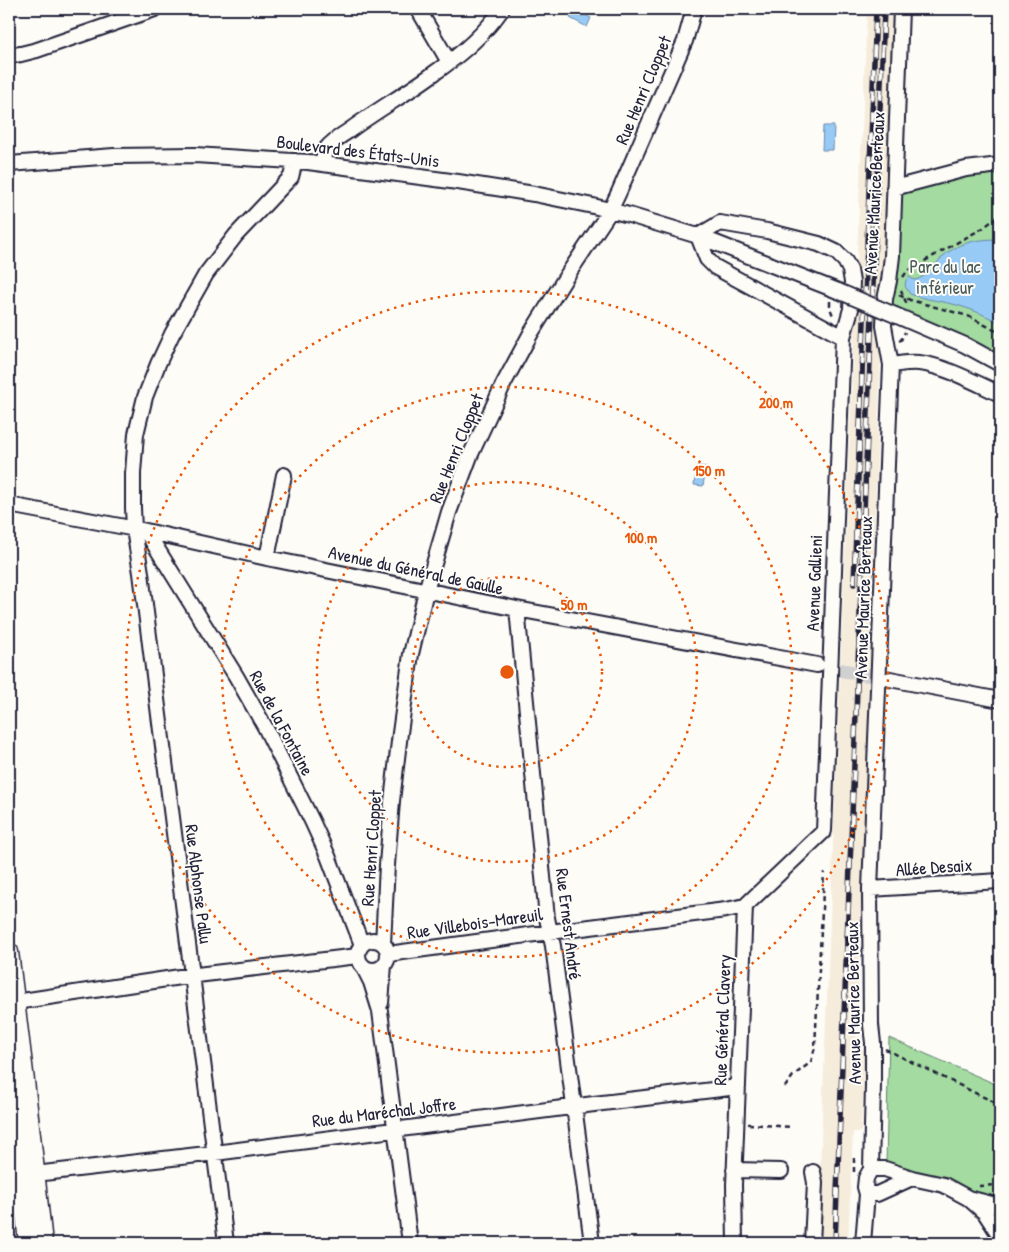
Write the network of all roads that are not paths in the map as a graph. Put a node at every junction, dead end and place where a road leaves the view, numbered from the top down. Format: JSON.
{"nodes":[{"id":1,"x":155,"y":9,"type":"edge"},
{"id":2,"x":418,"y":9,"type":"edge"},
{"id":3,"x":502,"y":9,"type":"edge"},
{"id":4,"x":694,"y":9,"type":"edge"},
{"id":5,"x":901,"y":9,"type":"edge"},
{"id":6,"x":9,"y":56,"type":"edge"},
{"id":7,"x":449,"y":62,"type":"junction"},
{"id":8,"x":295,"y":161,"type":"junction"},
{"id":9,"x":9,"y":164,"type":"edge"},
{"id":10,"x":322,"y":164,"type":"junction"},
{"id":11,"x":1000,"y":165,"type":"edge"},
{"id":12,"x":894,"y":188,"type":"junction"},
{"id":13,"x":610,"y":211,"type":"junction"},
{"id":14,"x":698,"y":236,"type":"junction"},
{"id":15,"x":843,"y":337,"type":"junction"},
{"id":16,"x":1000,"y":364,"type":"edge"},
{"id":17,"x":891,"y":365,"type":"junction"},
{"id":18,"x":1000,"y":394,"type":"edge"},
{"id":19,"x":284,"y":475,"type":"dead end"},
{"id":20,"x":9,"y":505,"type":"edge"},
{"id":21,"x":140,"y":530,"type":"junction"},
{"id":22,"x":267,"y":558,"type":"junction"},
{"id":23,"x":426,"y":591,"type":"junction"},
{"id":24,"x":517,"y":610,"type":"junction"},
{"id":25,"x":817,"y":665,"type":"tunnel mouth"},
{"id":26,"x":890,"y":679,"type":"tunnel mouth"},
{"id":27,"x":1000,"y":700,"type":"edge"},
{"id":28,"x":1000,"y":881,"type":"edge"},
{"id":29,"x":870,"y":889,"type":"junction"},
{"id":30,"x":745,"y":906,"type":"junction"},
{"id":31,"x":550,"y":932,"type":"junction"},
{"id":32,"x":9,"y":952,"type":"edge"},
{"id":33,"x":385,"y":954,"type":"junction"},
{"id":34,"x":361,"y":956,"type":"junction"},
{"id":35,"x":192,"y":976,"type":"junction"},
{"id":36,"x":12,"y":1002,"type":"edge"},
{"id":37,"x":380,"y":1011,"type":"junction"},
{"id":38,"x":9,"y":1065,"type":"edge"},
{"id":39,"x":738,"y":1087,"type":"junction"},
{"id":40,"x":573,"y":1106,"type":"junction"},
{"id":41,"x":396,"y":1129,"type":"junction"},
{"id":42,"x":215,"y":1153,"type":"junction"},
{"id":43,"x":871,"y":1169,"type":"junction"},
{"id":44,"x":734,"y":1170,"type":"junction"},
{"id":45,"x":781,"y":1171,"type":"dead end"},
{"id":46,"x":814,"y":1172,"type":"dead end"},
{"id":47,"x":35,"y":1174,"type":"junction"},
{"id":48,"x":912,"y":1178,"type":"junction"},
{"id":49,"x":862,"y":1186,"type":"junction"},
{"id":50,"x":975,"y":1200,"type":"junction"},
{"id":51,"x":1000,"y":1206,"type":"edge"},
{"id":52,"x":1000,"y":1236,"type":"edge"},
{"id":53,"x":28,"y":1243,"type":"edge"},
{"id":54,"x":43,"y":1243,"type":"edge"},
{"id":55,"x":226,"y":1243,"type":"edge"},
{"id":56,"x":410,"y":1243,"type":"edge"},
{"id":57,"x":592,"y":1243,"type":"edge"},
{"id":58,"x":735,"y":1243,"type":"edge"},
{"id":59,"x":812,"y":1243,"type":"edge"},
{"id":60,"x":863,"y":1243,"type":"edge"}],
"edges":[{"from":1,"to":6,"type":"street"},
{"from":2,"to":7,"type":"street"},
{"from":3,"to":7,"type":"street"},
{"from":4,"to":13,"type":"street","name":"Rue Henri Cloppet"},
{"from":5,"to":12,"type":"street","name":"Avenue Maurice Berteaux"},
{"from":7,"to":10,"type":"street"},
{"from":8,"to":9,"type":"street","name":"Boulevard des États-Unis"},
{"from":8,"to":10,"type":"street","name":"Boulevard des États-Unis"},
{"from":8,"to":21,"type":"street","name":"Rue Alphonse Pallu"},
{"from":10,"to":13,"type":"street","name":"Boulevard des États-Unis"},
{"from":11,"to":12,"type":"street"},
{"from":12,"to":17,"type":"street","name":"Avenue Maurice Berteaux"},
{"from":13,"to":14,"type":"street","name":"Boulevard des États-Unis"},
{"from":13,"to":23,"type":"street","name":"Rue Henri Cloppet"},
{"from":14,"to":15,"type":"street"},
{"from":14,"to":15,"type":"street"},
{"from":14,"to":16,"type":"street","name":"Boulevard des États-Unis","bridge":true},
{"from":15,"to":30,"type":"street","name":"Avenue Gallieni"},
{"from":17,"to":18,"type":"street"},
{"from":17,"to":29,"type":"street","name":"Avenue Maurice Berteaux"},
{"from":19,"to":22,"type":"street"},
{"from":20,"to":21,"type":"street","name":"Avenue du Général de Gaulle"},
{"from":21,"to":22,"type":"street","name":"Avenue du Général de Gaulle"},
{"from":21,"to":34,"type":"street","name":"Rue de la Fontaine"},
{"from":21,"to":35,"type":"street","name":"Rue Alphonse Pallu"},
{"from":22,"to":23,"type":"street","name":"Avenue du Général de Gaulle"},
{"from":23,"to":24,"type":"street","name":"Avenue du Général de Gaulle"},
{"from":23,"to":33,"type":"street","name":"Rue Henri Cloppet"},
{"from":24,"to":25,"type":"street","name":"Avenue du Général de Gaulle"},
{"from":24,"to":31,"type":"street","name":"Rue Ernest André"},
{"from":26,"to":27,"type":"street"},
{"from":28,"to":29,"type":"street","name":"Allée Desaix"},
{"from":29,"to":43,"type":"street","name":"Avenue Maurice Berteaux"},
{"from":30,"to":31,"type":"street","name":"Rue Villebois-Mareuil"},
{"from":30,"to":39,"type":"street","name":"Rue Général Clavery"},
{"from":31,"to":33,"type":"street","name":"Rue Villebois-Mareuil"},
{"from":31,"to":40,"type":"street","name":"Rue Ernest André"},
{"from":32,"to":36,"type":"main road"},
{"from":33,"to":34,"type":"street"},
{"from":33,"to":34,"type":"street"},
{"from":33,"to":37,"type":"street","name":"Rue Henri Cloppet"},
{"from":34,"to":35,"type":"street"},
{"from":34,"to":37,"type":"street","name":"Rue Henri Cloppet"},
{"from":35,"to":36,"type":"street"},
{"from":35,"to":42,"type":"street","name":"Rue Alphonse Pallu"},
{"from":36,"to":47,"type":"main road"},
{"from":37,"to":41,"type":"street","name":"Rue Henri Cloppet"},
{"from":38,"to":53,"type":"main road"},
{"from":39,"to":40,"type":"street","name":"Rue du Maréchal Joffre"},
{"from":39,"to":44,"type":"street","name":"Rue Général Clavery"},
{"from":40,"to":41,"type":"street","name":"Rue du Maréchal Joffre"},
{"from":40,"to":57,"type":"street","name":"Rue Ernest André"},
{"from":41,"to":42,"type":"street","name":"Rue du Maréchal Joffre"},
{"from":41,"to":56,"type":"street","name":"Rue Henri Cloppet"},
{"from":42,"to":47,"type":"street","name":"Rue du Maréchal Joffre"},
{"from":42,"to":55,"type":"street","name":"Rue Alphonse Pallu"},
{"from":43,"to":48,"type":"street"},
{"from":43,"to":49,"type":"street","name":"Avenue Maurice Berteaux"},
{"from":44,"to":45,"type":"street"},
{"from":44,"to":58,"type":"street","name":"Rue Général Clavery"},
{"from":46,"to":59,"type":"street"},
{"from":47,"to":54,"type":"main road"},
{"from":48,"to":49,"type":"street"},
{"from":48,"to":50,"type":"street"},
{"from":49,"to":60,"type":"street","name":"Avenue Maurice Berteaux"},
{"from":50,"to":51,"type":"street"},
{"from":50,"to":52,"type":"street"}]}
